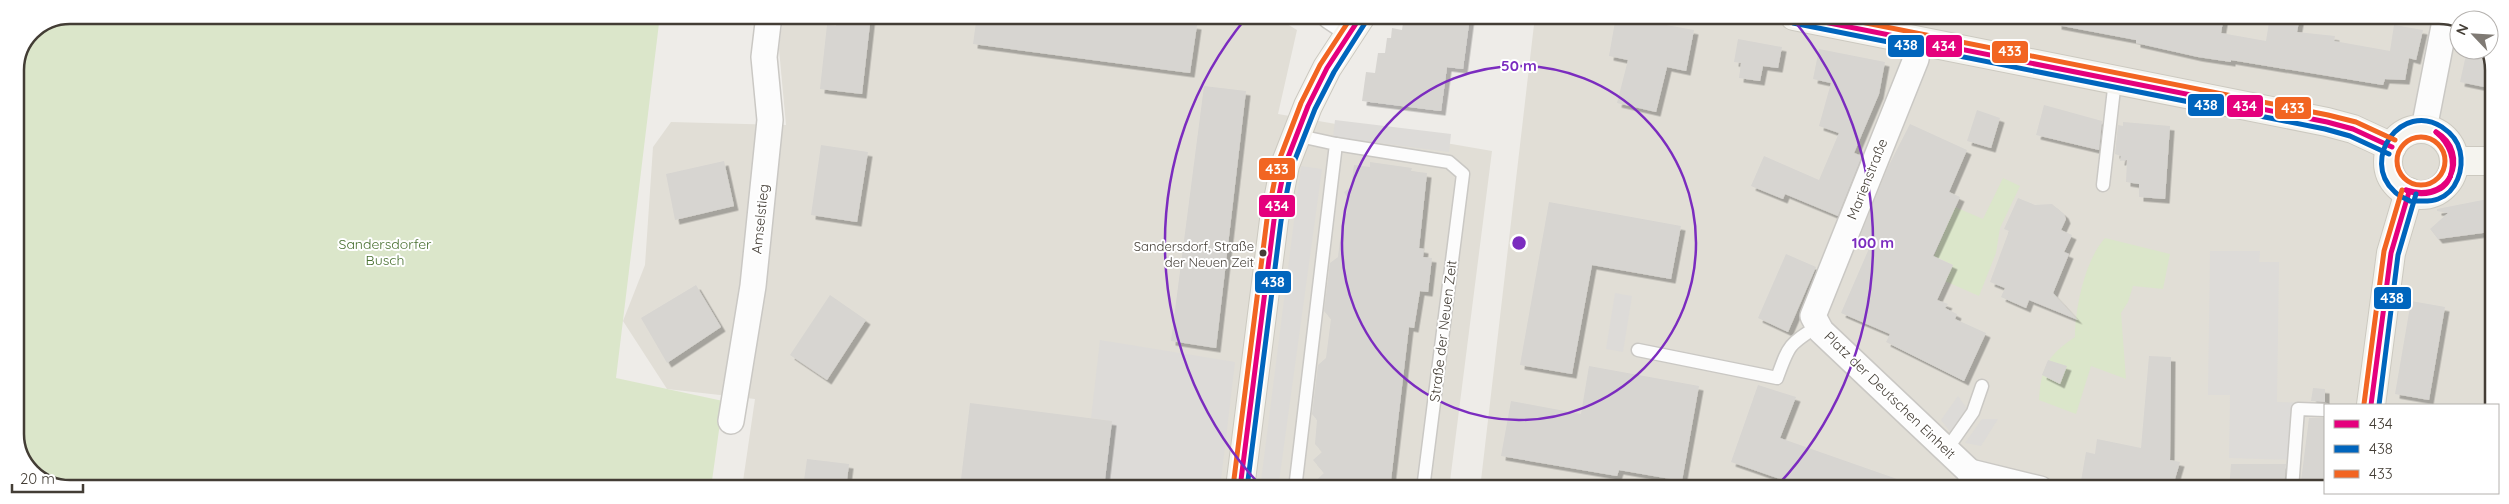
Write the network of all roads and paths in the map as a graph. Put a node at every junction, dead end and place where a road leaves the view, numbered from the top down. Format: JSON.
{"nodes":[{"id":1,"x":768,"y":24,"type":"edge"},
{"id":2,"x":1345,"y":24,"type":"edge"},
{"id":3,"x":1834,"y":24,"type":"edge"},
{"id":4,"x":2444,"y":24,"type":"edge"},
{"id":5,"x":1919,"y":41,"type":"junction"},
{"id":6,"x":2115,"y":80,"type":"junction"},
{"id":7,"x":2424,"y":129,"type":"junction"},
{"id":8,"x":1295,"y":135,"type":"junction"},
{"id":9,"x":1336,"y":144,"type":"junction"},
{"id":10,"x":2392,"y":147,"type":"junction"},
{"id":11,"x":2454,"y":161,"type":"junction"},
{"id":12,"x":2485,"y":161,"type":"edge"},
{"id":13,"x":2104,"y":185,"type":"dead end"},
{"id":14,"x":2409,"y":192,"type":"junction"},
{"id":15,"x":1816,"y":321,"type":"junction"},
{"id":16,"x":1638,"y":350,"type":"dead end"},
{"id":17,"x":1982,"y":386,"type":"dead end"},
{"id":18,"x":2371,"y":404,"type":"edge"},
{"id":19,"x":2324,"y":410,"type":"edge"},
{"id":20,"x":731,"y":422,"type":"dead end"},
{"id":21,"x":1947,"y":449,"type":"junction"},
{"id":22,"x":1241,"y":480,"type":"edge"},
{"id":23,"x":1296,"y":480,"type":"edge"},
{"id":24,"x":1424,"y":480,"type":"edge"},
{"id":25,"x":1970,"y":480,"type":"edge"},
{"id":26,"x":2293,"y":480,"type":"edge"}],
"edges":[{"from":1,"to":20,"type":"street","name":"Amselstieg"},
{"from":2,"to":8,"type":"street"},
{"from":3,"to":5,"type":"street"},
{"from":4,"to":7,"type":"street"},
{"from":5,"to":6,"type":"street"},
{"from":5,"to":15,"type":"street","name":"Marienstraße"},
{"from":6,"to":10,"type":"street"},
{"from":6,"to":13,"type":"lane"},
{"from":7,"to":10,"type":"street"},
{"from":7,"to":11,"type":"street"},
{"from":8,"to":9,"type":"lane"},
{"from":8,"to":22,"type":"street"},
{"from":9,"to":23,"type":"lane"},
{"from":9,"to":24,"type":"lane","name":"Straße der Neuen Zeit"},
{"from":10,"to":14,"type":"street"},
{"from":11,"to":12,"type":"street"},
{"from":11,"to":14,"type":"street"},
{"from":14,"to":18,"type":"street"},
{"from":15,"to":16,"type":"lane"},
{"from":15,"to":21,"type":"street","name":"Platz der Deutschen Einheit"},
{"from":17,"to":21,"type":"lane"},
{"from":19,"to":26,"type":"lane"},
{"from":21,"to":25,"type":"street","name":"Platz der Deutschen Einheit"}]}
